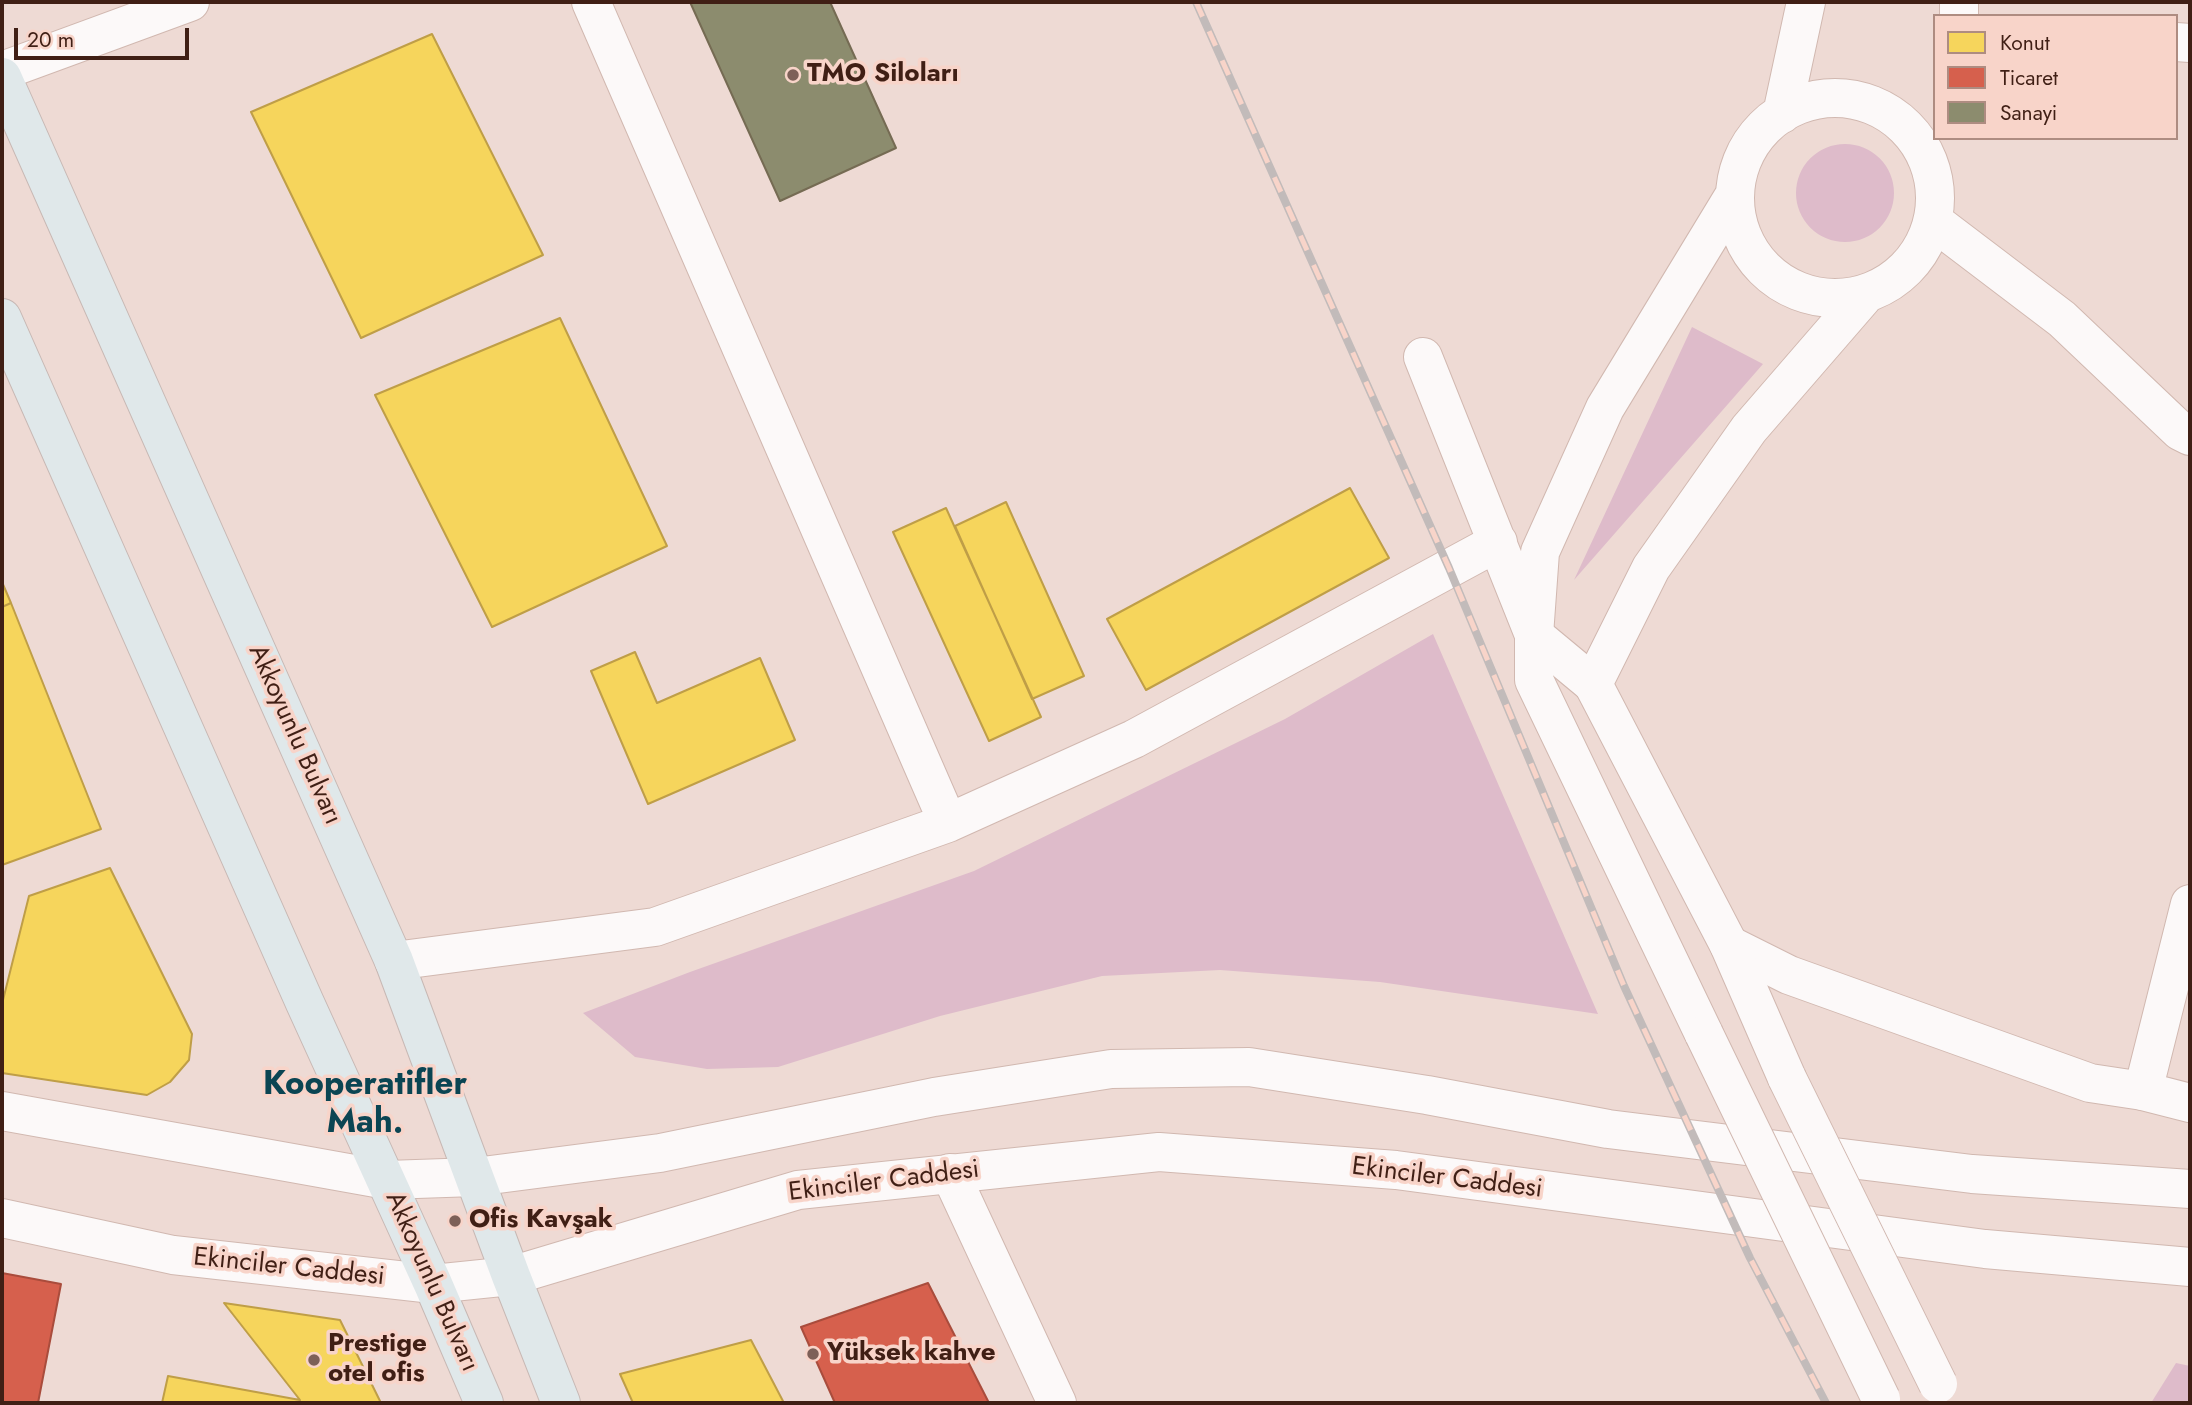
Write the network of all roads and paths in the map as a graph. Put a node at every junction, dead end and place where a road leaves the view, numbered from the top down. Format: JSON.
{"nodes":[{"id":1,"x":190,"y":2,"type":"edge"},
{"id":2,"x":591,"y":2,"type":"edge"},
{"id":3,"x":1806,"y":2,"type":"edge"},
{"id":4,"x":2,"y":71,"type":"edge"},
{"id":5,"x":2,"y":77,"type":"edge"},
{"id":6,"x":1782,"y":114,"type":"junction"},
{"id":7,"x":1931,"y":138,"type":"edge"},
{"id":8,"x":1734,"y":194,"type":"junction"},
{"id":9,"x":1934,"y":220,"type":"junction"},
{"id":10,"x":1865,"y":295,"type":"junction"},
{"id":11,"x":2,"y":318,"type":"edge"},
{"id":12,"x":10,"y":354,"type":"edge"},
{"id":13,"x":1423,"y":357,"type":"dead end"},
{"id":14,"x":2190,"y":436,"type":"edge"},
{"id":15,"x":1498,"y":542,"type":"junction"},
{"id":16,"x":1534,"y":635,"type":"junction"},
{"id":17,"x":1593,"y":684,"type":"junction"},
{"id":18,"x":948,"y":823,"type":"junction"},
{"id":19,"x":2190,"y":904,"type":"edge"},
{"id":20,"x":1729,"y":945,"type":"junction"},
{"id":21,"x":394,"y":961,"type":"junction"},
{"id":22,"x":2143,"y":1091,"type":"junction"},
{"id":23,"x":2190,"y":1102,"type":"edge"},
{"id":24,"x":2,"y":1111,"type":"edge"},
{"id":25,"x":950,"y":1172,"type":"junction"},
{"id":26,"x":475,"y":1177,"type":"junction"},
{"id":27,"x":387,"y":1180,"type":"junction"},
{"id":28,"x":2190,"y":1189,"type":"edge"},
{"id":29,"x":2,"y":1218,"type":"edge"},
{"id":30,"x":2190,"y":1267,"type":"edge"},
{"id":31,"x":510,"y":1276,"type":"junction"},
{"id":32,"x":433,"y":1284,"type":"junction"},
{"id":33,"x":1945,"y":1394,"type":"edge"},
{"id":34,"x":1882,"y":1401,"type":"edge"},
{"id":35,"x":484,"y":1403,"type":"edge"},
{"id":36,"x":561,"y":1403,"type":"edge"},
{"id":37,"x":1057,"y":1403,"type":"edge"}],
"edges":[{"from":1,"to":4,"type":"main road"},
{"from":2,"to":18,"type":"main road"},
{"from":3,"to":6,"type":"main road"},
{"from":5,"to":21,"type":"main road","name":"Akkoyunlu Bulvarı"},
{"from":6,"to":7,"type":"main road"},
{"from":6,"to":8,"type":"main road"},
{"from":7,"to":9,"type":"main road"},
{"from":8,"to":10,"type":"main road"},
{"from":8,"to":16,"type":"main road"},
{"from":9,"to":10,"type":"main road"},
{"from":9,"to":14,"type":"main road"},
{"from":10,"to":17,"type":"main road"},
{"from":11,"to":12,"type":"main road","name":"Akkoyunlu Bulvarı"},
{"from":12,"to":27,"type":"main road","name":"Akkoyunlu Bulvarı"},
{"from":13,"to":15,"type":"main road"},
{"from":15,"to":16,"type":"main road"},
{"from":15,"to":18,"type":"main road"},
{"from":16,"to":17,"type":"main road"},
{"from":16,"to":34,"type":"main road","bridge":true},
{"from":17,"to":20,"type":"main road"},
{"from":18,"to":21,"type":"main road"},
{"from":19,"to":22,"type":"main road"},
{"from":20,"to":22,"type":"main road"},
{"from":20,"to":33,"type":"main road","bridge":true},
{"from":21,"to":26,"type":"main road","name":"Akkoyunlu Bulvarı"},
{"from":22,"to":23,"type":"main road"},
{"from":24,"to":27,"type":"main road"},
{"from":25,"to":30,"type":"main road","name":"Ekinciler Caddesi"},
{"from":25,"to":31,"type":"main road","name":"Ekinciler Caddesi"},
{"from":25,"to":37,"type":"main road"},
{"from":26,"to":27,"type":"main road"},
{"from":26,"to":28,"type":"main road"},
{"from":26,"to":31,"type":"main road","name":"Akkoyunlu Bulvarı"},
{"from":27,"to":32,"type":"main road","name":"Akkoyunlu Bulvarı"},
{"from":29,"to":32,"type":"main road","name":"Ekinciler Caddesi"},
{"from":31,"to":32,"type":"main road","name":"Ekinciler Caddesi"},
{"from":31,"to":36,"type":"main road","name":"Akkoyunlu Bulvarı"},
{"from":32,"to":35,"type":"main road","name":"Akkoyunlu Bulvarı"}]}
